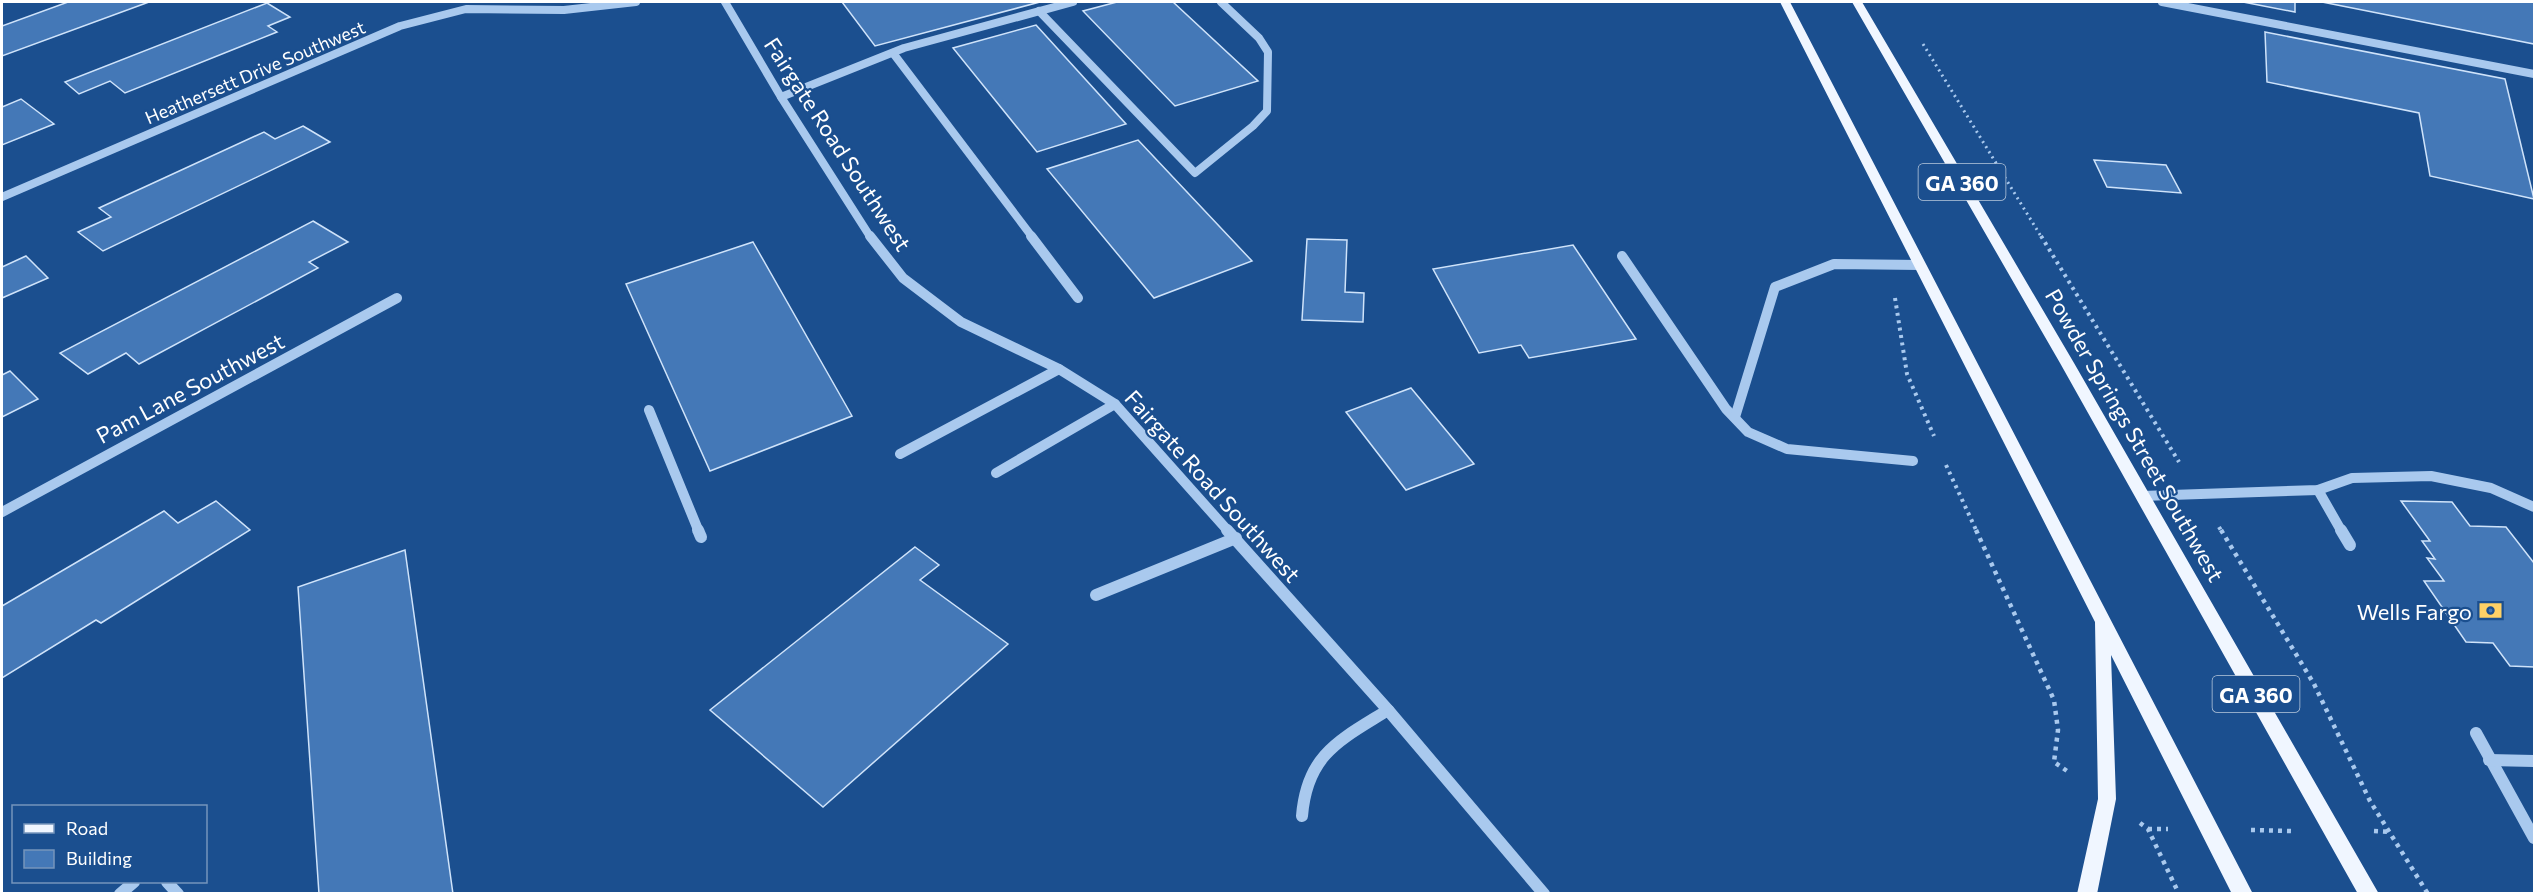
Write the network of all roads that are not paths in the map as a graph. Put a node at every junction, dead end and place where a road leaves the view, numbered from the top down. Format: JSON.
{"nodes":[{"id":1,"x":636,"y":2,"type":"edge"},
{"id":2,"x":724,"y":2,"type":"edge"},
{"id":3,"x":1073,"y":2,"type":"edge"},
{"id":4,"x":1221,"y":2,"type":"edge"},
{"id":5,"x":1785,"y":2,"type":"edge"},
{"id":6,"x":1857,"y":2,"type":"edge"},
{"id":7,"x":2162,"y":2,"type":"edge"},
{"id":8,"x":1039,"y":11,"type":"junction"},
{"id":9,"x":893,"y":53,"type":"junction"},
{"id":10,"x":2535,"y":74,"type":"edge"},
{"id":11,"x":781,"y":97,"type":"junction"},
{"id":12,"x":2,"y":196,"type":"edge"},
{"id":13,"x":1622,"y":256,"type":"dead end"},
{"id":14,"x":1920,"y":265,"type":"junction"},
{"id":15,"x":397,"y":298,"type":"dead end"},
{"id":16,"x":1078,"y":298,"type":"dead end"},
{"id":17,"x":1059,"y":369,"type":"junction"},
{"id":18,"x":1115,"y":404,"type":"junction"},
{"id":19,"x":649,"y":410,"type":"dead end"},
{"id":20,"x":1735,"y":417,"type":"junction"},
{"id":21,"x":900,"y":454,"type":"dead end"},
{"id":22,"x":1913,"y":461,"type":"dead end"},
{"id":23,"x":996,"y":473,"type":"dead end"},
{"id":24,"x":2318,"y":490,"type":"junction"},
{"id":25,"x":2142,"y":496,"type":"junction"},
{"id":26,"x":2535,"y":507,"type":"edge"},
{"id":27,"x":2,"y":512,"type":"edge"},
{"id":28,"x":701,"y":537,"type":"dead end"},
{"id":29,"x":1236,"y":538,"type":"junction"},
{"id":30,"x":2350,"y":544,"type":"dead end"},
{"id":31,"x":1096,"y":595,"type":"dead end"},
{"id":32,"x":2102,"y":619,"type":"junction"},
{"id":33,"x":1388,"y":710,"type":"junction"},
{"id":34,"x":2476,"y":733,"type":"dead end"},
{"id":35,"x":2489,"y":760,"type":"junction"},
{"id":36,"x":2535,"y":761,"type":"edge"},
{"id":37,"x":1302,"y":816,"type":"dead end"},
{"id":38,"x":2535,"y":838,"type":"edge"},
{"id":39,"x":133,"y":883,"type":"edge"},
{"id":40,"x":120,"y":894,"type":"edge"},
{"id":41,"x":1544,"y":894,"type":"edge"},
{"id":42,"x":2087,"y":894,"type":"edge"},
{"id":43,"x":2244,"y":894,"type":"edge"},
{"id":44,"x":2369,"y":894,"type":"edge"}],
"edges":[{"from":1,"to":12,"type":"street","name":"Heathersett Drive Southwest"},
{"from":2,"to":11,"type":"street","name":"Fairgate Road Southwest"},
{"from":3,"to":8,"type":"street"},
{"from":4,"to":8,"type":"street"},
{"from":5,"to":14,"type":"main road","number":"GA 360"},
{"from":6,"to":25,"type":"main road","name":"Powder Springs Street Southwest","number":"GA 360"},
{"from":7,"to":10,"type":"street"},
{"from":8,"to":9,"type":"street"},
{"from":9,"to":11,"type":"street"},
{"from":9,"to":16,"type":"street"},
{"from":11,"to":17,"type":"street","name":"Fairgate Road Southwest"},
{"from":13,"to":20,"type":"street"},
{"from":14,"to":20,"type":"street"},
{"from":14,"to":32,"type":"main road","number":"GA 360"},
{"from":15,"to":27,"type":"street","name":"Pam Lane Southwest"},
{"from":17,"to":18,"type":"street","name":"Fairgate Road Southwest"},
{"from":17,"to":21,"type":"street"},
{"from":18,"to":23,"type":"street"},
{"from":18,"to":29,"type":"street","name":"Fairgate Road Southwest"},
{"from":19,"to":28,"type":"street"},
{"from":20,"to":22,"type":"street"},
{"from":24,"to":25,"type":"street"},
{"from":24,"to":26,"type":"street"},
{"from":24,"to":30,"type":"street"},
{"from":25,"to":44,"type":"main road","name":"Powder Springs Street Southwest","number":"GA 360"},
{"from":29,"to":31,"type":"street"},
{"from":29,"to":33,"type":"street","name":"Fairgate Road Southwest"},
{"from":32,"to":42,"type":"main road"},
{"from":32,"to":43,"type":"main road","number":"GA 360"},
{"from":33,"to":37,"type":"street"},
{"from":33,"to":41,"type":"street","name":"Fairgate Road Southwest"},
{"from":34,"to":35,"type":"street"},
{"from":35,"to":36,"type":"street"},
{"from":35,"to":38,"type":"street"},
{"from":39,"to":40,"type":"street"}]}
